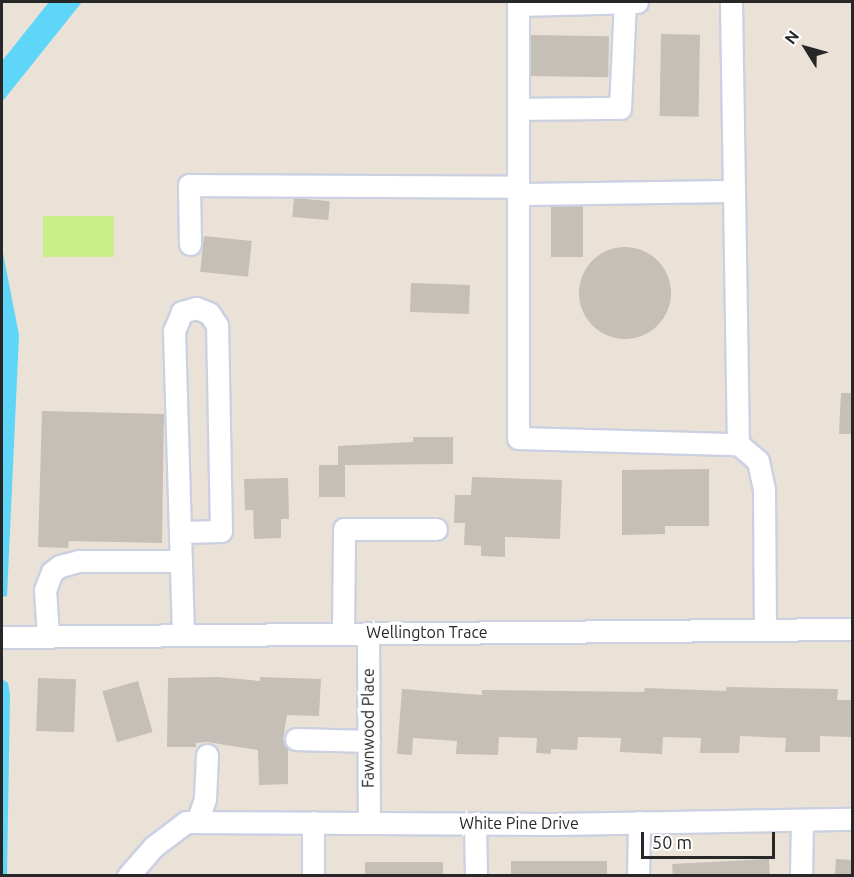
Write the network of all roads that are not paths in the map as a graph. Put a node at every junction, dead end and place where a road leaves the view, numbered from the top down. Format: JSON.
{"nodes":[{"id":1,"x":625,"y":2,"type":"edge"},
{"id":2,"x":637,"y":2,"type":"edge"},
{"id":3,"x":731,"y":2,"type":"edge"},
{"id":4,"x":518,"y":109,"type":"junction"},
{"id":5,"x":518,"y":191,"type":"junction"},
{"id":6,"x":734,"y":191,"type":"junction"},
{"id":7,"x":190,"y":244,"type":"dead end"},
{"id":8,"x":738,"y":444,"type":"junction"},
{"id":9,"x":436,"y":529,"type":"dead end"},
{"id":10,"x":180,"y":532,"type":"junction"},
{"id":11,"x":181,"y":561,"type":"junction"},
{"id":12,"x":852,"y":629,"type":"edge"},
{"id":13,"x":765,"y":630,"type":"junction"},
{"id":14,"x":343,"y":633,"type":"junction"},
{"id":15,"x":368,"y":633,"type":"junction"},
{"id":16,"x":183,"y":635,"type":"junction"},
{"id":17,"x":48,"y":636,"type":"junction"},
{"id":18,"x":2,"y":637,"type":"edge"},
{"id":19,"x":296,"y":739,"type":"dead end"},
{"id":20,"x":369,"y":741,"type":"junction"},
{"id":21,"x":207,"y":755,"type":"dead end"},
{"id":22,"x":852,"y":819,"type":"edge"},
{"id":23,"x":802,"y":820,"type":"junction"},
{"id":24,"x":191,"y":822,"type":"junction"},
{"id":25,"x":313,"y":822,"type":"junction"},
{"id":26,"x":369,"y":822,"type":"junction"},
{"id":27,"x":639,"y":822,"type":"junction"},
{"id":28,"x":475,"y":823,"type":"junction"},
{"id":29,"x":128,"y":876,"type":"edge"},
{"id":30,"x":313,"y":876,"type":"edge"},
{"id":31,"x":476,"y":876,"type":"edge"},
{"id":32,"x":638,"y":876,"type":"edge"},
{"id":33,"x":801,"y":876,"type":"edge"}],
"edges":[{"from":1,"to":2,"type":"street"},
{"from":1,"to":4,"type":"street"},
{"from":1,"to":4,"type":"street"},
{"from":3,"to":6,"type":"street"},
{"from":4,"to":5,"type":"street"},
{"from":5,"to":6,"type":"street"},
{"from":5,"to":7,"type":"street"},
{"from":5,"to":8,"type":"street"},
{"from":6,"to":8,"type":"street"},
{"from":8,"to":13,"type":"street"},
{"from":9,"to":14,"type":"street"},
{"from":10,"to":10,"type":"street"},
{"from":10,"to":11,"type":"street"},
{"from":11,"to":16,"type":"street"},
{"from":11,"to":17,"type":"street"},
{"from":12,"to":13,"type":"street","name":"Wellington Trace"},
{"from":13,"to":15,"type":"street","name":"Wellington Trace"},
{"from":14,"to":15,"type":"street","name":"Wellington Trace"},
{"from":14,"to":16,"type":"street","name":"Wellington Trace"},
{"from":15,"to":20,"type":"street","name":"Fawnwood Place"},
{"from":16,"to":17,"type":"street","name":"Wellington Trace"},
{"from":17,"to":18,"type":"street","name":"Wellington Trace"},
{"from":19,"to":20,"type":"street"},
{"from":20,"to":26,"type":"street","name":"Fawnwood Place"},
{"from":21,"to":24,"type":"street"},
{"from":22,"to":23,"type":"street","name":"White Pine Drive"},
{"from":23,"to":27,"type":"street","name":"White Pine Drive"},
{"from":23,"to":33,"type":"street"},
{"from":24,"to":25,"type":"street","name":"White Pine Drive"},
{"from":24,"to":29,"type":"street"},
{"from":25,"to":26,"type":"street","name":"White Pine Drive"},
{"from":25,"to":30,"type":"street"},
{"from":26,"to":28,"type":"street","name":"White Pine Drive"},
{"from":27,"to":28,"type":"street","name":"White Pine Drive"},
{"from":27,"to":32,"type":"street"},
{"from":28,"to":31,"type":"street"}]}
